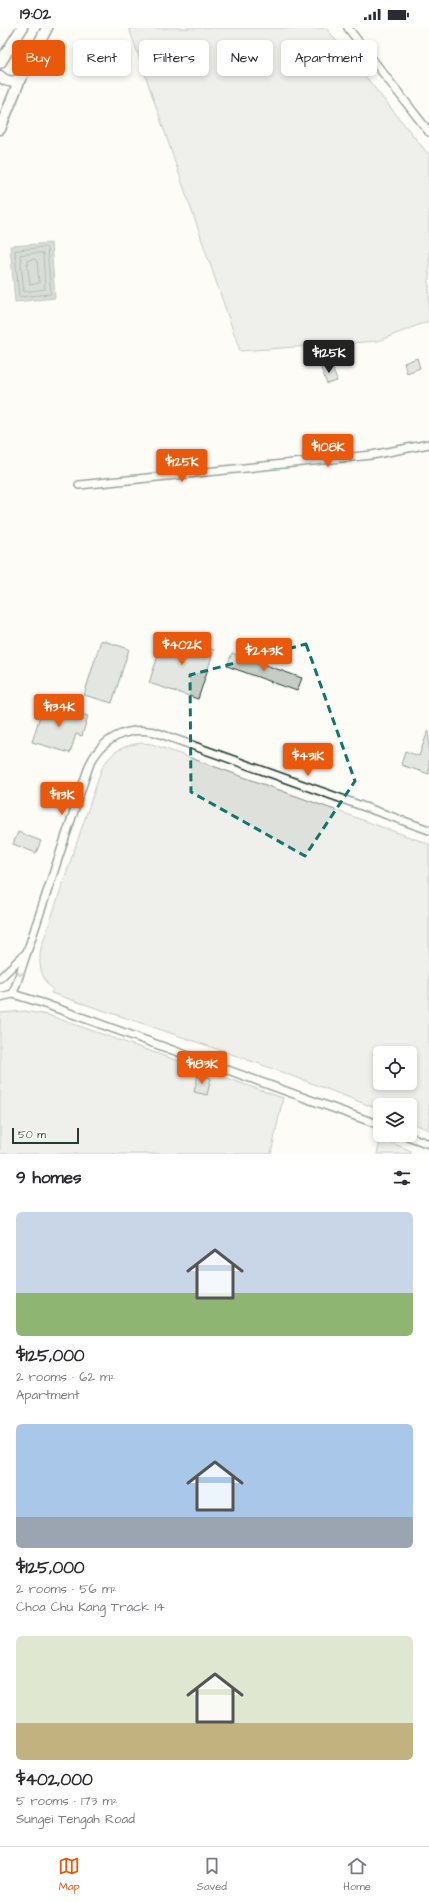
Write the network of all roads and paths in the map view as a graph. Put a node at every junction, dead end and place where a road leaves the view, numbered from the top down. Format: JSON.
{"nodes":[{"id":1,"x":22,"y":28,"type":"edge"},
{"id":2,"x":47,"y":28,"type":"edge"},
{"id":3,"x":348,"y":28,"type":"edge"},
{"id":4,"x":0,"y":63,"type":"edge"},
{"id":5,"x":0,"y":76,"type":"edge"},
{"id":6,"x":20,"y":79,"type":"junction"},
{"id":7,"x":0,"y":129,"type":"edge"},
{"id":8,"x":429,"y":132,"type":"edge"},
{"id":9,"x":429,"y":444,"type":"edge"},
{"id":10,"x":79,"y":484,"type":"dead end"},
{"id":11,"x":429,"y":830,"type":"edge"},
{"id":12,"x":28,"y":952,"type":"junction"},
{"id":13,"x":0,"y":978,"type":"edge"},
{"id":14,"x":13,"y":994,"type":"junction"},
{"id":15,"x":0,"y":997,"type":"edge"},
{"id":16,"x":373,"y":1122,"type":"edge"},
{"id":17,"x":417,"y":1140,"type":"edge"},
{"id":18,"x":429,"y":1144,"type":"edge"}],
"edges":[{"from":1,"to":4,"type":"main road"},
{"from":2,"to":6,"type":"main road"},
{"from":3,"to":8,"type":"street"},
{"from":5,"to":6,"type":"main road"},
{"from":6,"to":7,"type":"main road"},
{"from":9,"to":10,"type":"street"},
{"from":11,"to":12,"type":"street"},
{"from":12,"to":13,"type":"street"},
{"from":12,"to":14,"type":"street","one_way":true},
{"from":14,"to":15,"type":"street"},
{"from":14,"to":16,"type":"street"},
{"from":17,"to":18,"type":"street"}]}
